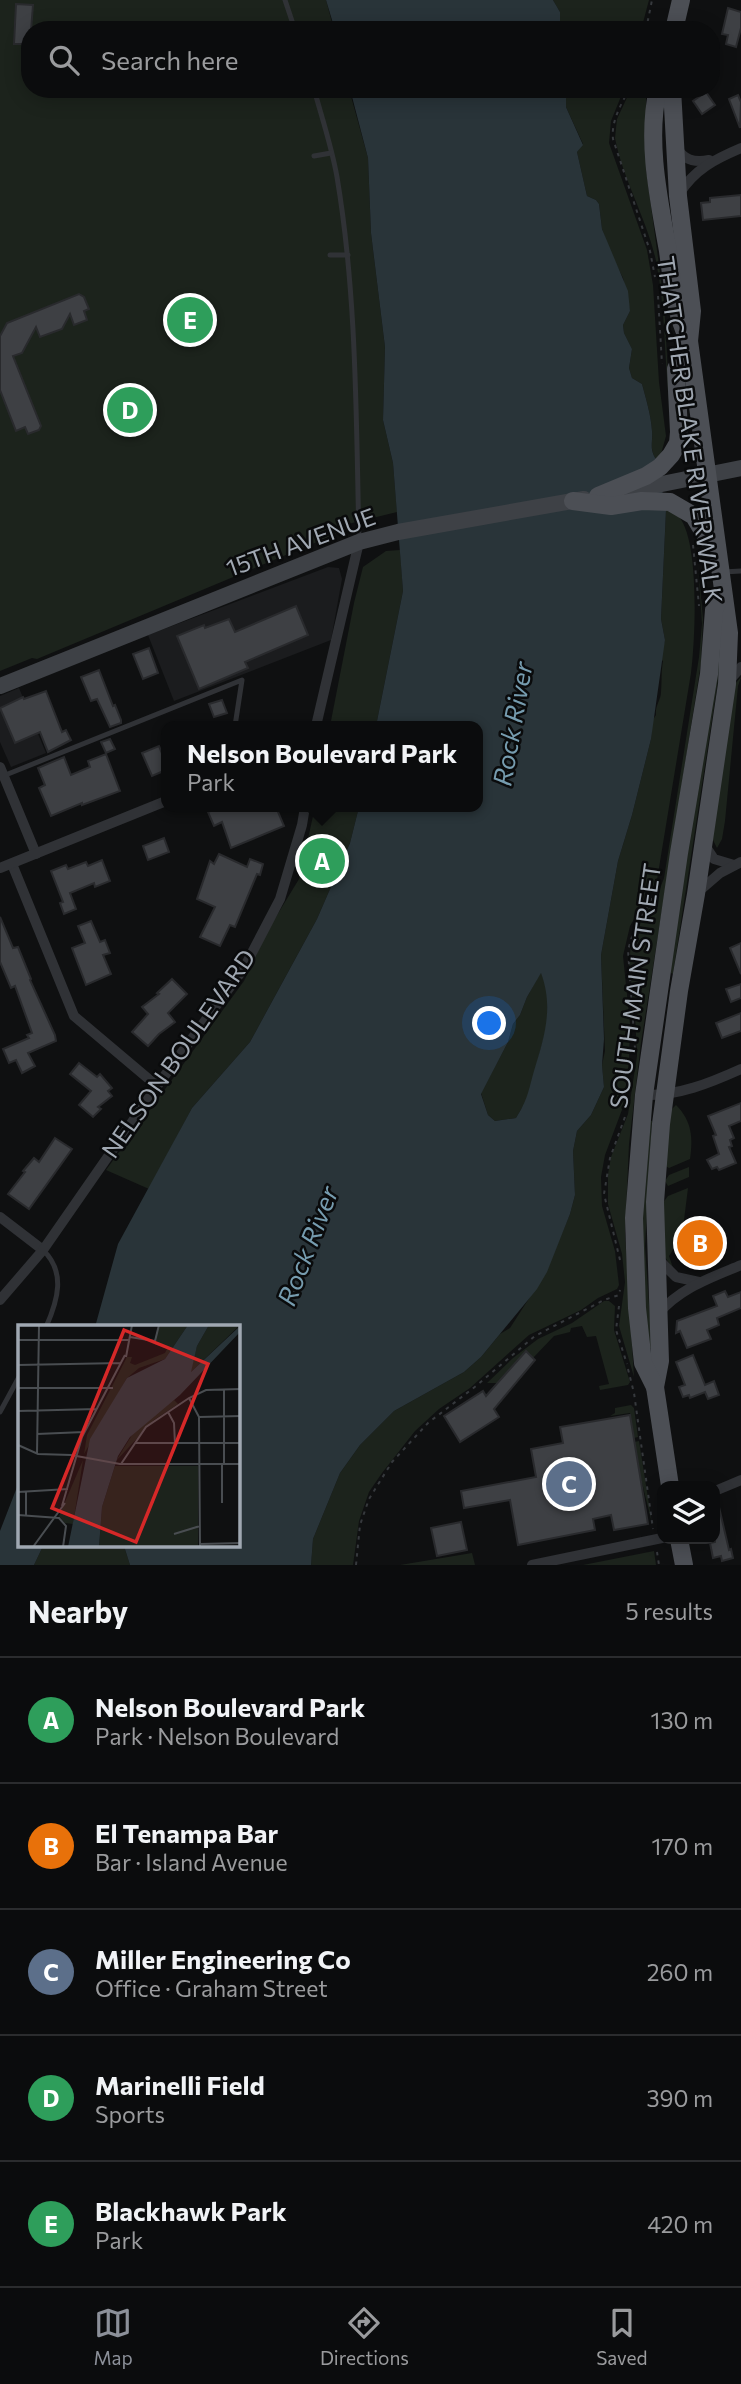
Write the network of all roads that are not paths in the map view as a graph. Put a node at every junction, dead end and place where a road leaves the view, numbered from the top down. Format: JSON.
{"nodes":[{"id":1,"x":285,"y":0,"type":"edge"},
{"id":2,"x":681,"y":0,"type":"edge"},
{"id":3,"x":292,"y":21,"type":"edge"},
{"id":4,"x":676,"y":21,"type":"edge"},
{"id":5,"x":316,"y":98,"type":"edge"},
{"id":6,"x":657,"y":98,"type":"edge"},
{"id":7,"x":672,"y":98,"type":"edge"},
{"id":8,"x":674,"y":142,"type":"junction"},
{"id":9,"x":741,"y":148,"type":"edge"},
{"id":10,"x":331,"y":153,"type":"junction"},
{"id":11,"x":314,"y":156,"type":"dead end"},
{"id":12,"x":715,"y":159,"type":"junction"},
{"id":13,"x":678,"y":197,"type":"junction"},
{"id":14,"x":330,"y":255,"type":"dead end"},
{"id":15,"x":348,"y":255,"type":"junction"},
{"id":16,"x":689,"y":341,"type":"junction"},
{"id":17,"x":741,"y":468,"type":"edge"},
{"id":18,"x":708,"y":476,"type":"junction"},
{"id":19,"x":598,"y":496,"type":"junction"},
{"id":20,"x":573,"y":501,"type":"junction"},
{"id":21,"x":359,"y":542,"type":"junction"},
{"id":22,"x":720,"y":567,"type":"junction"},
{"id":23,"x":741,"y":571,"type":"edge"},
{"id":24,"x":722,"y":592,"type":"junction"},
{"id":25,"x":735,"y":638,"type":"edge"},
{"id":26,"x":741,"y":667,"type":"edge"},
{"id":27,"x":727,"y":684,"type":"junction"},
{"id":28,"x":0,"y":685,"type":"edge"},
{"id":29,"x":236,"y":721,"type":"edge"},
{"id":30,"x":317,"y":721,"type":"edge"},
{"id":31,"x":1,"y":774,"type":"edge"},
{"id":32,"x":161,"y":803,"type":"edge"},
{"id":33,"x":303,"y":812,"type":"edge"},
{"id":34,"x":703,"y":842,"type":"junction"},
{"id":35,"x":36,"y":854,"type":"junction"},
{"id":36,"x":738,"y":863,"type":"edge"},
{"id":37,"x":12,"y":864,"type":"junction"},
{"id":38,"x":0,"y":868,"type":"edge"},
{"id":39,"x":696,"y":894,"type":"junction"},
{"id":40,"x":741,"y":1069,"type":"edge"},
{"id":41,"x":157,"y":1086,"type":"junction"},
{"id":42,"x":644,"y":1095,"type":"junction"},
{"id":43,"x":664,"y":1096,"type":"junction"},
{"id":44,"x":0,"y":1217,"type":"edge"},
{"id":45,"x":43,"y":1250,"type":"junction"},
{"id":46,"x":655,"y":1256,"type":"junction"},
{"id":47,"x":741,"y":1265,"type":"edge"},
{"id":48,"x":699,"y":1282,"type":"junction"},
{"id":49,"x":0,"y":1300,"type":"edge"},
{"id":50,"x":658,"y":1314,"type":"junction"},
{"id":51,"x":47,"y":1325,"type":"edge"},
{"id":52,"x":18,"y":1379,"type":"edge"},
{"id":53,"x":655,"y":1387,"type":"junction"},
{"id":54,"x":0,"y":1412,"type":"edge"},
{"id":55,"x":741,"y":1480,"type":"edge"},
{"id":56,"x":669,"y":1481,"type":"edge"},
{"id":57,"x":720,"y":1488,"type":"edge"},
{"id":58,"x":657,"y":1539,"type":"edge"},
{"id":59,"x":680,"y":1544,"type":"edge"},
{"id":60,"x":532,"y":1565,"type":"edge"},
{"id":61,"x":684,"y":1565,"type":"edge"}],
"edges":[{"from":1,"to":3,"type":"lane"},
{"from":2,"to":4,"type":"main road"},
{"from":5,"to":10,"type":"lane"},
{"from":6,"to":16,"type":"main road","name":"SOUTH MAIN STREET"},
{"from":7,"to":8,"type":"main road","name":"SOUTH MAIN STREET"},
{"from":8,"to":12,"type":"street"},
{"from":8,"to":13,"type":"main road","name":"SOUTH MAIN STREET"},
{"from":9,"to":12,"type":"street"},
{"from":10,"to":11,"type":"lane"},
{"from":10,"to":15,"type":"lane"},
{"from":12,"to":13,"type":"street"},
{"from":13,"to":16,"type":"main road","name":"SOUTH MAIN STREET"},
{"from":14,"to":15,"type":"lane"},
{"from":15,"to":21,"type":"lane"},
{"from":16,"to":18,"type":"main road","name":"SOUTH MAIN STREET"},
{"from":16,"to":19,"type":"main road"},
{"from":17,"to":18,"type":"main road","name":"15TH AVENUE"},
{"from":18,"to":19,"type":"main road","name":"15TH AVENUE"},
{"from":18,"to":22,"type":"main road","name":"SOUTH MAIN STREET"},
{"from":19,"to":20,"type":"main road","name":"15TH AVENUE"},
{"from":20,"to":21,"type":"main road","name":"15TH AVENUE"},
{"from":20,"to":22,"type":"main road"},
{"from":21,"to":28,"type":"main road","name":"15TH AVENUE"},
{"from":21,"to":30,"type":"street"},
{"from":22,"to":23,"type":"lane"},
{"from":22,"to":24,"type":"main road","name":"SOUTH MAIN STREET"},
{"from":24,"to":25,"type":"main road","name":"SOUTH MAIN STREET"},
{"from":24,"to":42,"type":"main road","name":"SOUTH MAIN STREET"},
{"from":25,"to":27,"type":"main road","name":"SOUTH MAIN STREET"},
{"from":26,"to":27,"type":"street"},
{"from":27,"to":34,"type":"main road","name":"SOUTH MAIN STREET"},
{"from":29,"to":31,"type":"lane"},
{"from":31,"to":35,"type":"street"},
{"from":32,"to":35,"type":"street"},
{"from":33,"to":41,"type":"street","name":"NELSON BOULEVARD"},
{"from":34,"to":36,"type":"street"},
{"from":34,"to":39,"type":"main road","name":"SOUTH MAIN STREET"},
{"from":35,"to":37,"type":"street"},
{"from":36,"to":39,"type":"street"},
{"from":37,"to":38,"type":"street"},
{"from":37,"to":41,"type":"street"},
{"from":39,"to":43,"type":"main road","name":"SOUTH MAIN STREET"},
{"from":40,"to":43,"type":"street"},
{"from":41,"to":45,"type":"street","name":"NELSON BOULEVARD"},
{"from":42,"to":43,"type":"street"},
{"from":42,"to":53,"type":"main road","name":"SOUTH MAIN STREET"},
{"from":43,"to":46,"type":"main road","name":"SOUTH MAIN STREET"},
{"from":44,"to":45,"type":"street"},
{"from":45,"to":49,"type":"street","name":"NELSON BOULEVARD"},
{"from":45,"to":51,"type":"lane"},
{"from":46,"to":48,"type":"street"},
{"from":46,"to":50,"type":"main road","name":"SOUTH MAIN STREET"},
{"from":47,"to":48,"type":"street"},
{"from":48,"to":50,"type":"street"},
{"from":50,"to":53,"type":"main road","name":"SOUTH MAIN STREET"},
{"from":52,"to":54,"type":"lane"},
{"from":53,"to":56,"type":"main road","name":"SOUTH MAIN STREET"},
{"from":55,"to":57,"type":"street"},
{"from":58,"to":60,"type":"street"},
{"from":59,"to":61,"type":"main road"}]}
